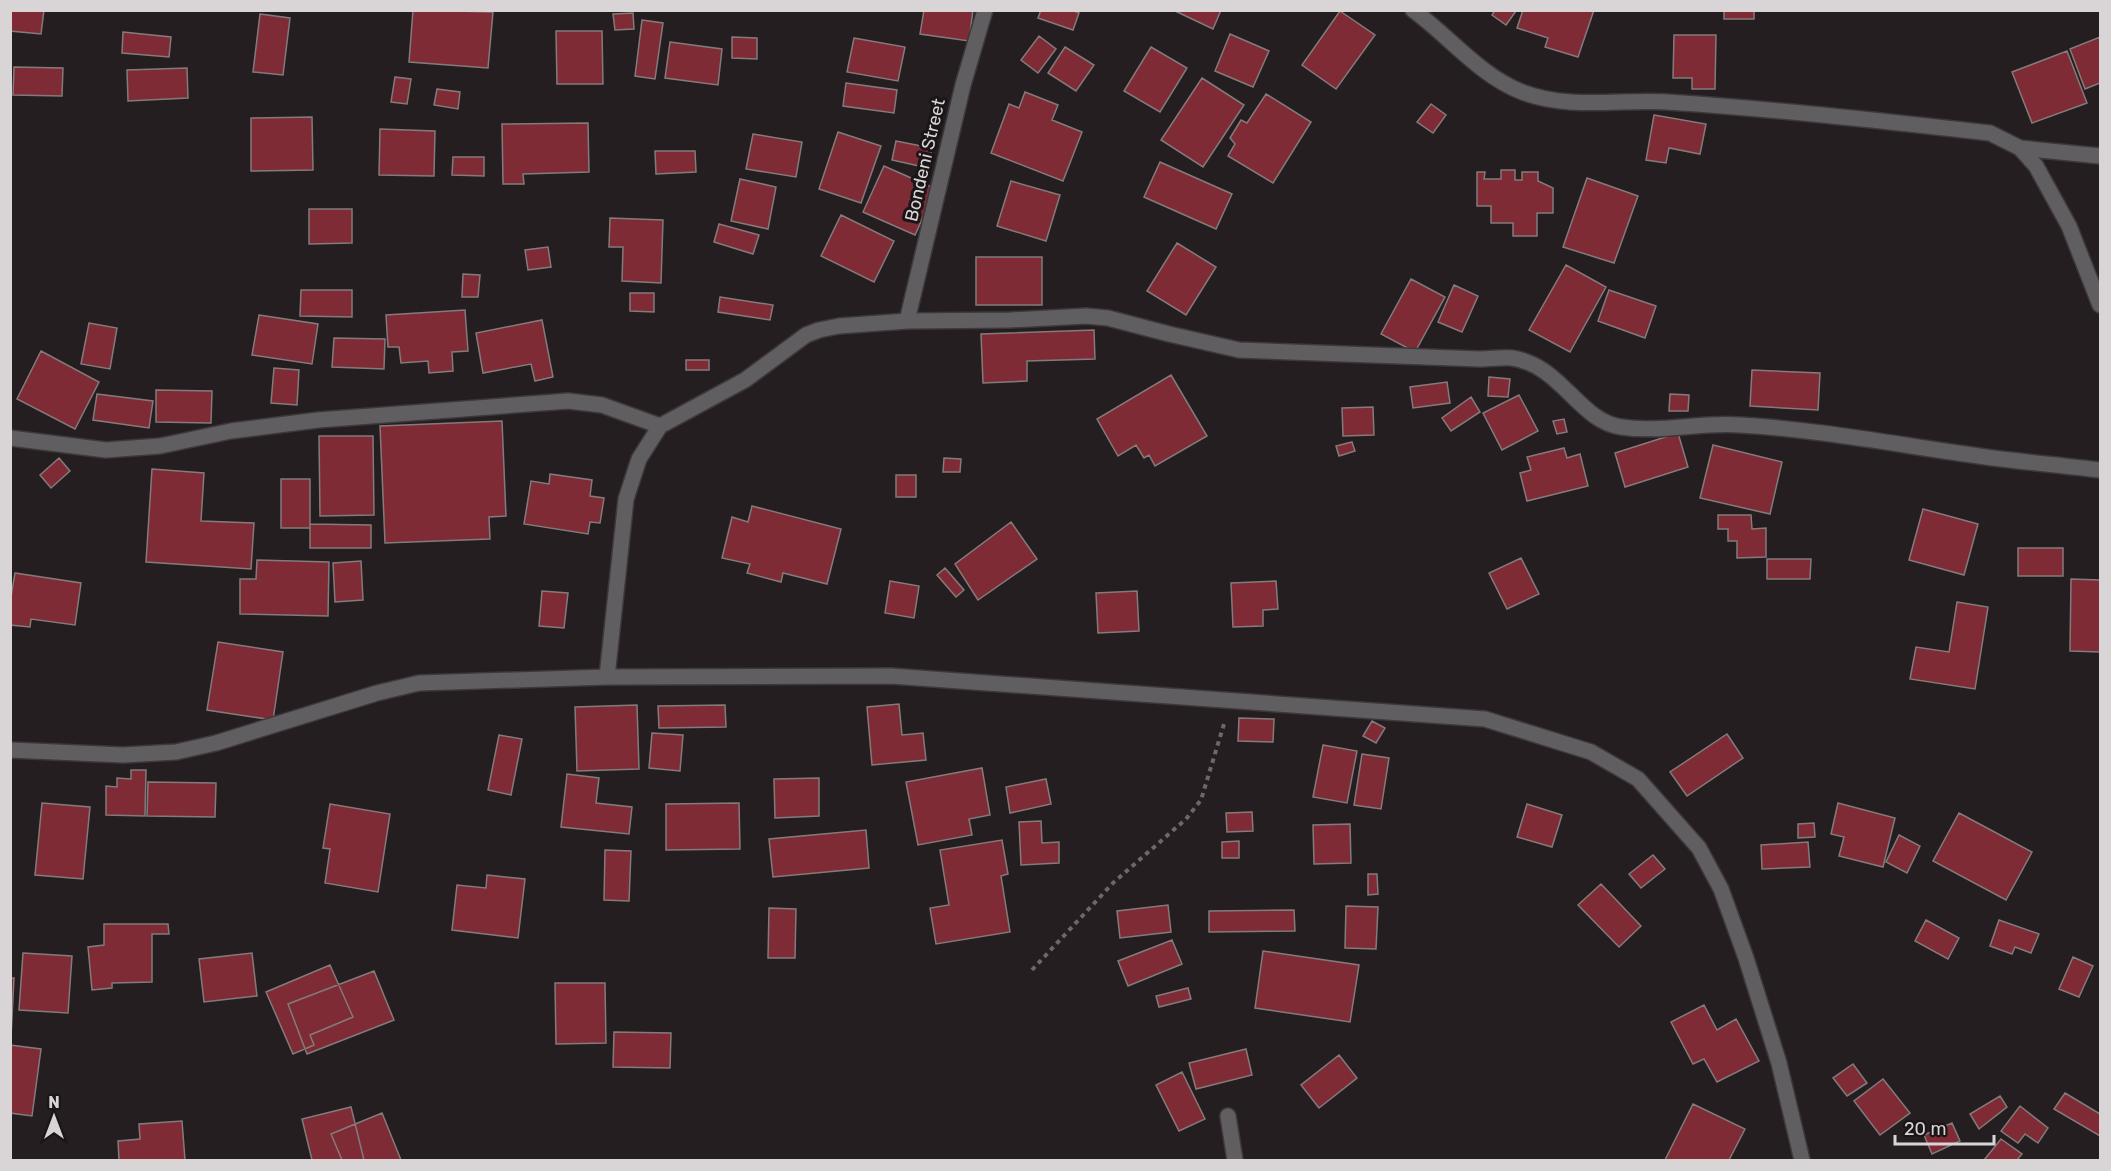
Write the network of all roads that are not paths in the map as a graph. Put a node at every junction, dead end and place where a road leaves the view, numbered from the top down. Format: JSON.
{"nodes":[{"id":1,"x":985,"y":10,"type":"edge"},
{"id":2,"x":1413,"y":10,"type":"edge"},
{"id":3,"x":2020,"y":148,"type":"junction"},
{"id":4,"x":2100,"y":156,"type":"edge"},
{"id":5,"x":2100,"y":305,"type":"edge"},
{"id":6,"x":907,"y":321,"type":"junction"},
{"id":7,"x":660,"y":426,"type":"junction"},
{"id":8,"x":10,"y":438,"type":"edge"},
{"id":9,"x":2100,"y":470,"type":"edge"},
{"id":10,"x":607,"y":678,"type":"junction"},
{"id":11,"x":10,"y":750,"type":"edge"},
{"id":12,"x":1228,"y":1116,"type":"dead end"},
{"id":13,"x":1235,"y":1161,"type":"edge"},
{"id":14,"x":1802,"y":1161,"type":"edge"}],
"edges":[{"from":1,"to":6,"type":"street","name":"Bondeni Street"},
{"from":2,"to":3,"type":"street"},
{"from":3,"to":4,"type":"street"},
{"from":3,"to":5,"type":"street"},
{"from":6,"to":7,"type":"street"},
{"from":6,"to":9,"type":"street"},
{"from":7,"to":8,"type":"street"},
{"from":7,"to":10,"type":"street"},
{"from":10,"to":11,"type":"street"},
{"from":10,"to":14,"type":"street"},
{"from":12,"to":13,"type":"street"}]}
